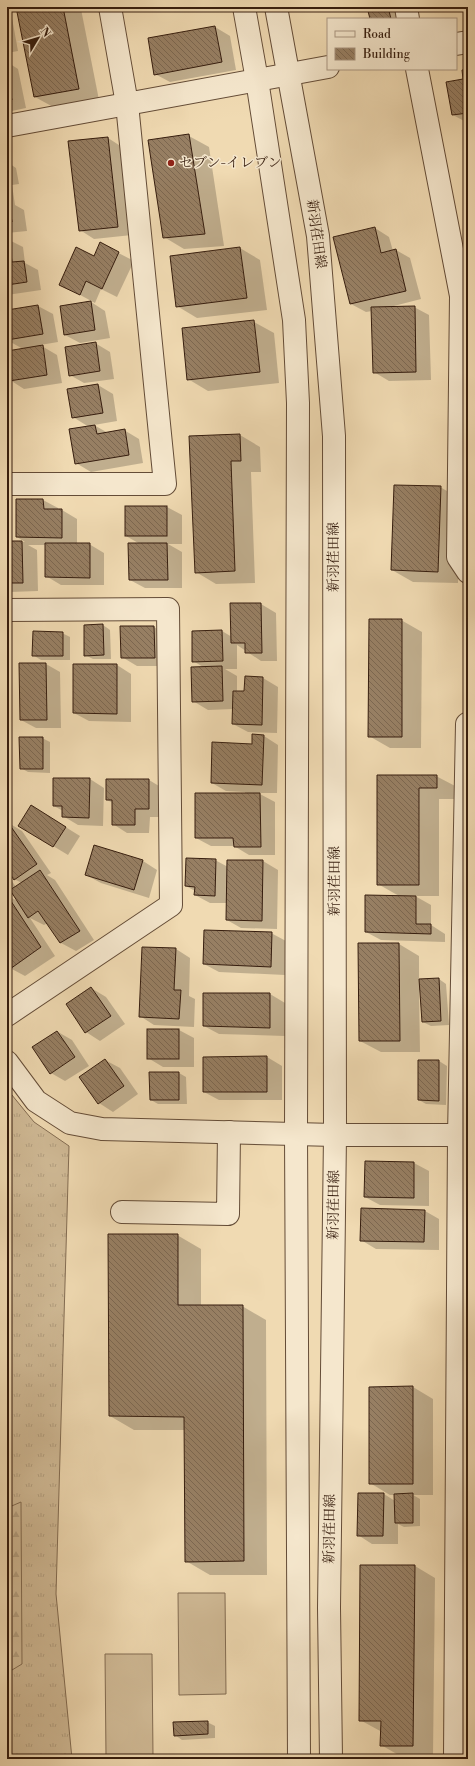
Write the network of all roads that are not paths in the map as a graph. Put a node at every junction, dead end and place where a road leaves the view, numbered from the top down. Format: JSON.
{"nodes":[{"id":1,"x":110,"y":7,"type":"edge"},
{"id":2,"x":244,"y":7,"type":"edge"},
{"id":3,"x":276,"y":7,"type":"edge"},
{"id":4,"x":406,"y":7,"type":"edge"},
{"id":5,"x":408,"y":18,"type":"edge"},
{"id":6,"x":468,"y":42,"type":"edge"},
{"id":7,"x":457,"y":44,"type":"edge"},
{"id":8,"x":327,"y":67,"type":"edge"},
{"id":9,"x":417,"y":70,"type":"edge"},
{"id":10,"x":288,"y":73,"type":"junction"},
{"id":11,"x":257,"y":80,"type":"junction"},
{"id":12,"x":128,"y":104,"type":"junction"},
{"id":13,"x":7,"y":126,"type":"edge"},
{"id":14,"x":7,"y":484,"type":"edge"},
{"id":15,"x":468,"y":572,"type":"edge"},
{"id":16,"x":7,"y":610,"type":"edge"},
{"id":17,"x":468,"y":724,"type":"edge"},
{"id":18,"x":7,"y":1015,"type":"edge"},
{"id":19,"x":7,"y":1062,"type":"edge"},
{"id":20,"x":229,"y":1132,"type":"junction"},
{"id":21,"x":296,"y":1134,"type":"junction"},
{"id":22,"x":335,"y":1135,"type":"junction"},
{"id":23,"x":463,"y":1135,"type":"edge"},
{"id":24,"x":122,"y":1212,"type":"dead end"},
{"id":25,"x":299,"y":1759,"type":"edge"},
{"id":26,"x":331,"y":1759,"type":"edge"},
{"id":27,"x":455,"y":1759,"type":"edge"}],
"edges":[{"from":1,"to":12,"type":"street"},
{"from":2,"to":11,"type":"street"},
{"from":3,"to":10,"type":"street","name":"新羽荏田線"},
{"from":4,"to":5,"type":"street"},
{"from":6,"to":7,"type":"street"},
{"from":8,"to":10,"type":"street"},
{"from":9,"to":15,"type":"street"},
{"from":10,"to":11,"type":"street"},
{"from":10,"to":22,"type":"street","name":"新羽荏田線"},
{"from":11,"to":12,"type":"street"},
{"from":11,"to":21,"type":"street"},
{"from":12,"to":13,"type":"street"},
{"from":12,"to":14,"type":"street"},
{"from":16,"to":18,"type":"street"},
{"from":17,"to":23,"type":"street"},
{"from":19,"to":20,"type":"street"},
{"from":20,"to":21,"type":"street"},
{"from":20,"to":24,"type":"street"},
{"from":21,"to":22,"type":"street"},
{"from":21,"to":25,"type":"street"},
{"from":22,"to":23,"type":"street"},
{"from":22,"to":26,"type":"street","name":"新羽荏田線"},
{"from":23,"to":27,"type":"street"}]}
